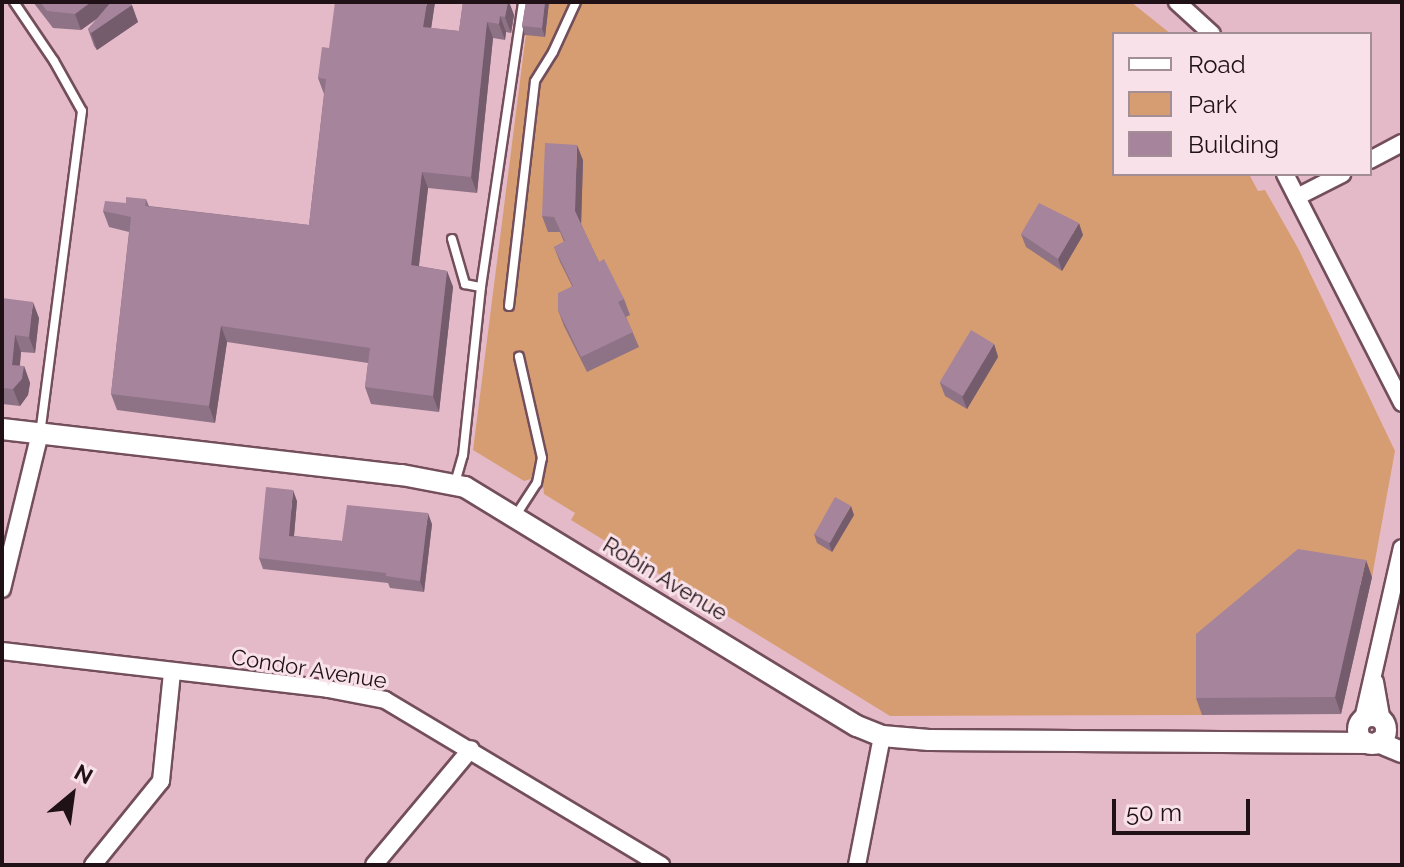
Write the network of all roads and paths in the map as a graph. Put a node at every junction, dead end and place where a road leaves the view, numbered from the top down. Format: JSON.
{"nodes":[{"id":1,"x":14,"y":2,"type":"edge"},
{"id":2,"x":523,"y":2,"type":"edge"},
{"id":3,"x":576,"y":2,"type":"edge"},
{"id":4,"x":1177,"y":2,"type":"edge"},
{"id":5,"x":1210,"y":32,"type":"edge"},
{"id":6,"x":1402,"y":143,"type":"edge"},
{"id":7,"x":1372,"y":159,"type":"edge"},
{"id":8,"x":1286,"y":176,"type":"edge"},
{"id":9,"x":1338,"y":176,"type":"edge"},
{"id":10,"x":1297,"y":197,"type":"junction"},
{"id":11,"x":452,"y":239,"type":"dead end"},
{"id":12,"x":481,"y":287,"type":"junction"},
{"id":13,"x":509,"y":306,"type":"dead end"},
{"id":14,"x":519,"y":357,"type":"dead end"},
{"id":15,"x":1402,"y":403,"type":"edge"},
{"id":16,"x":2,"y":429,"type":"edge"},
{"id":17,"x":40,"y":433,"type":"junction"},
{"id":18,"x":455,"y":484,"type":"junction"},
{"id":19,"x":516,"y":515,"type":"junction"},
{"id":20,"x":1402,"y":548,"type":"edge"},
{"id":21,"x":2,"y":589,"type":"edge"},
{"id":22,"x":2,"y":651,"type":"edge"},
{"id":23,"x":172,"y":672,"type":"junction"},
{"id":24,"x":1372,"y":729,"type":"junction"},
{"id":25,"x":882,"y":736,"type":"junction"},
{"id":26,"x":1402,"y":738,"type":"edge"},
{"id":27,"x":471,"y":749,"type":"junction"},
{"id":28,"x":1402,"y":752,"type":"edge"},
{"id":29,"x":658,"y":864,"type":"edge"},
{"id":30,"x":93,"y":865,"type":"edge"},
{"id":31,"x":374,"y":865,"type":"edge"},
{"id":32,"x":857,"y":865,"type":"edge"}],
"edges":[{"from":1,"to":17,"type":"lane"},
{"from":2,"to":12,"type":"lane"},
{"from":3,"to":13,"type":"lane"},
{"from":4,"to":5,"type":"street"},
{"from":6,"to":7,"type":"street"},
{"from":8,"to":10,"type":"street"},
{"from":9,"to":10,"type":"street"},
{"from":10,"to":15,"type":"street"},
{"from":11,"to":12,"type":"lane"},
{"from":12,"to":18,"type":"lane"},
{"from":14,"to":19,"type":"lane"},
{"from":16,"to":17,"type":"street","name":"Robin Avenue"},
{"from":17,"to":18,"type":"street","name":"Robin Avenue"},
{"from":17,"to":21,"type":"street"},
{"from":18,"to":19,"type":"street","name":"Robin Avenue"},
{"from":19,"to":25,"type":"street","name":"Robin Avenue"},
{"from":20,"to":24,"type":"street"},
{"from":22,"to":23,"type":"street","name":"Condor Avenue"},
{"from":23,"to":27,"type":"street","name":"Condor Avenue"},
{"from":23,"to":30,"type":"street"},
{"from":24,"to":25,"type":"street","name":"Robin Avenue"},
{"from":24,"to":26,"type":"street"},
{"from":24,"to":28,"type":"street"},
{"from":25,"to":32,"type":"street"},
{"from":27,"to":29,"type":"street","name":"Condor Avenue"},
{"from":27,"to":31,"type":"street"}]}
